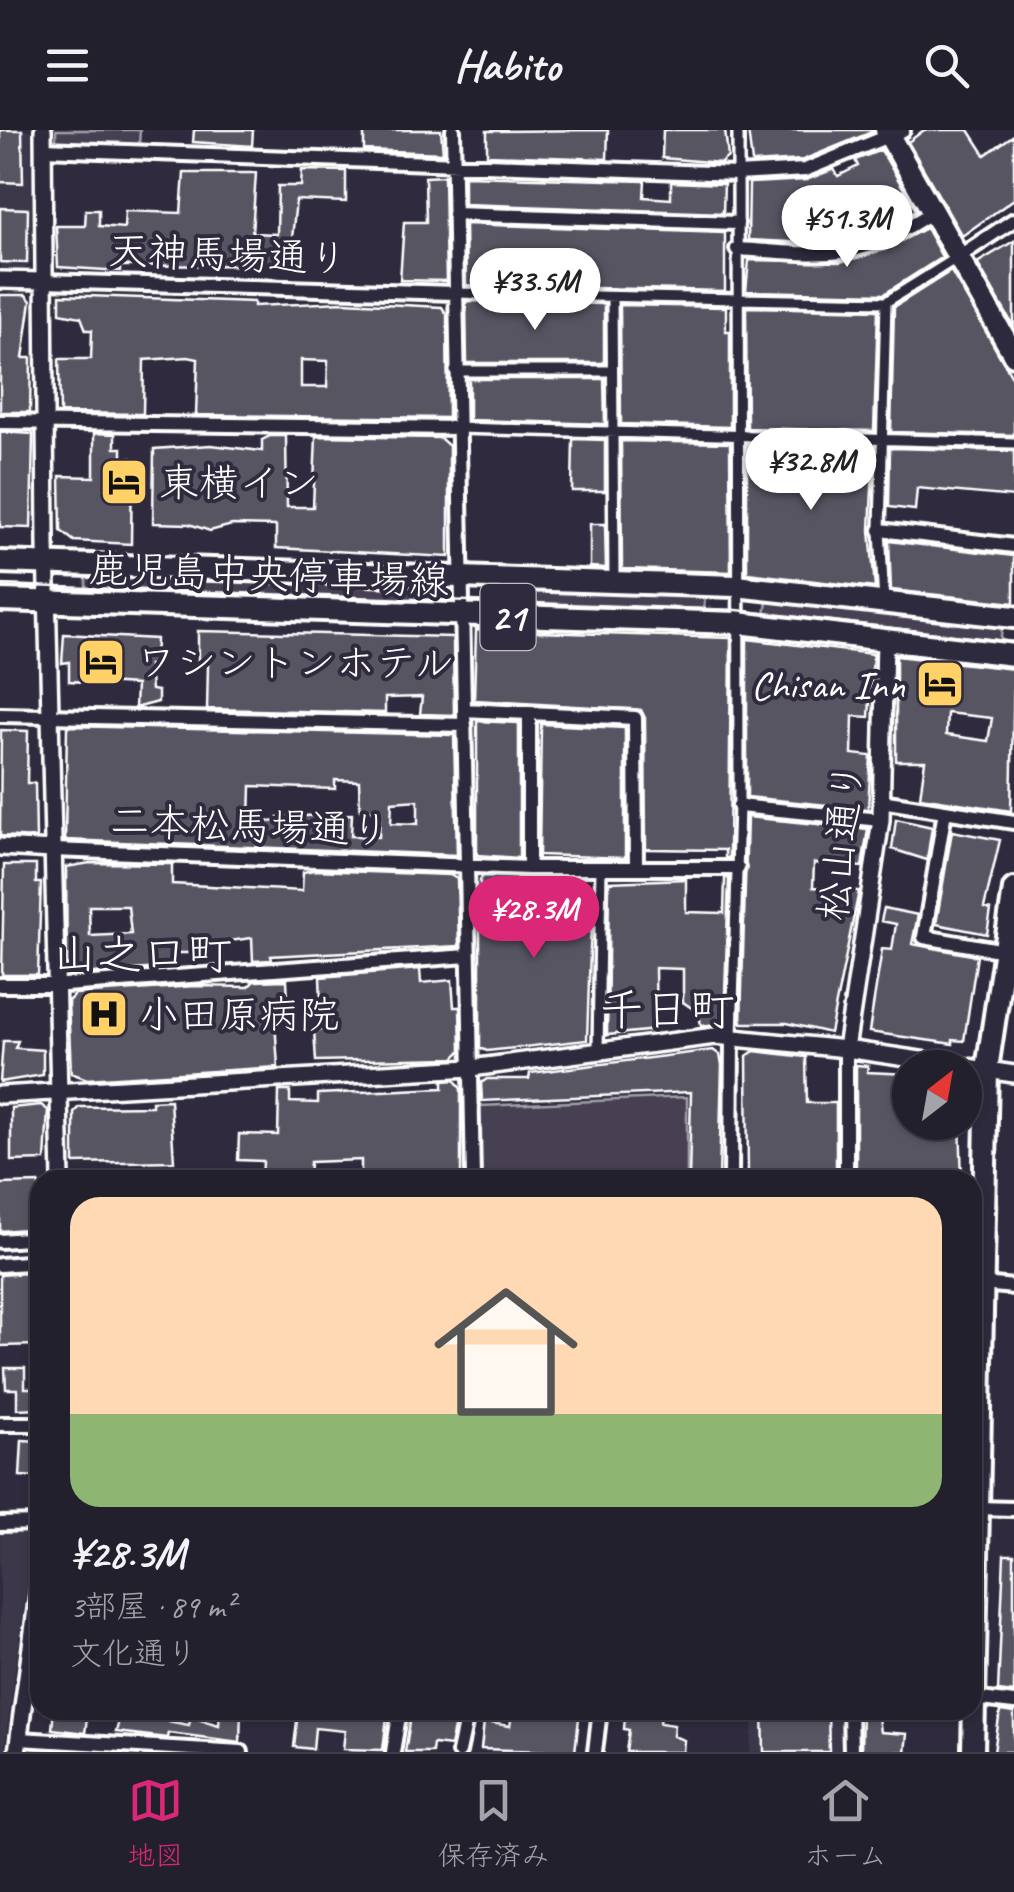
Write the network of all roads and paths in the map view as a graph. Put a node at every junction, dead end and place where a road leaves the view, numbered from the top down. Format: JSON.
{"nodes":[{"id":1,"x":43,"y":130,"type":"edge"},
{"id":2,"x":453,"y":130,"type":"edge"},
{"id":3,"x":738,"y":130,"type":"edge"},
{"id":4,"x":892,"y":132,"type":"edge"},
{"id":5,"x":43,"y":149,"type":"junction"},
{"id":6,"x":453,"y":164,"type":"junction"},
{"id":7,"x":737,"y":174,"type":"junction"},
{"id":8,"x":932,"y":212,"type":"junction"},
{"id":9,"x":454,"y":214,"type":"junction"},
{"id":10,"x":1014,"y":220,"type":"edge"},
{"id":11,"x":736,"y":223,"type":"junction"},
{"id":12,"x":737,"y":250,"type":"junction"},
{"id":13,"x":958,"y":258,"type":"junction"},
{"id":14,"x":0,"y":280,"type":"edge"},
{"id":15,"x":43,"y":281,"type":"junction"},
{"id":16,"x":454,"y":293,"type":"junction"},
{"id":17,"x":612,"y":298,"type":"junction"},
{"id":18,"x":738,"y":302,"type":"junction"},
{"id":19,"x":886,"y":302,"type":"junction"},
{"id":20,"x":1014,"y":355,"type":"edge"},
{"id":21,"x":455,"y":371,"type":"junction"},
{"id":22,"x":612,"y":371,"type":"junction"},
{"id":23,"x":0,"y":422,"type":"edge"},
{"id":24,"x":46,"y":422,"type":"junction"},
{"id":25,"x":458,"y":428,"type":"junction"},
{"id":26,"x":611,"y":431,"type":"junction"},
{"id":27,"x":738,"y":436,"type":"junction"},
{"id":28,"x":881,"y":442,"type":"junction"},
{"id":29,"x":1014,"y":443,"type":"edge"},
{"id":30,"x":880,"y":530,"type":"junction"},
{"id":31,"x":1014,"y":546,"type":"edge"},
{"id":32,"x":0,"y":562,"type":"edge"},
{"id":33,"x":46,"y":562,"type":"junction"},
{"id":34,"x":462,"y":578,"type":"junction"},
{"id":35,"x":614,"y":583,"type":"junction"},
{"id":36,"x":736,"y":586,"type":"junction"},
{"id":37,"x":0,"y":600,"type":"edge"},
{"id":38,"x":48,"y":602,"type":"junction"},
{"id":39,"x":884,"y":603,"type":"junction"},
{"id":40,"x":463,"y":615,"type":"junction"},
{"id":41,"x":1014,"y":617,"type":"edge"},
{"id":42,"x":738,"y":623,"type":"junction"},
{"id":43,"x":885,"y":638,"type":"junction"},
{"id":44,"x":1014,"y":656,"type":"edge"},
{"id":45,"x":529,"y":714,"type":"junction"},
{"id":46,"x":0,"y":716,"type":"edge"},
{"id":47,"x":49,"y":716,"type":"junction"},
{"id":48,"x":464,"y":718,"type":"junction"},
{"id":49,"x":881,"y":801,"type":"junction"},
{"id":50,"x":739,"y":806,"type":"junction"},
{"id":51,"x":945,"y":811,"type":"junction"},
{"id":52,"x":881,"y":820,"type":"junction"},
{"id":53,"x":1014,"y":822,"type":"edge"},
{"id":54,"x":0,"y":847,"type":"edge"},
{"id":55,"x":53,"y":850,"type":"junction"},
{"id":56,"x":466,"y":865,"type":"junction"},
{"id":57,"x":601,"y":867,"type":"junction"},
{"id":58,"x":636,"y":867,"type":"junction"},
{"id":59,"x":529,"y":868,"type":"junction"},
{"id":60,"x":738,"y":868,"type":"junction"},
{"id":61,"x":1014,"y":889,"type":"edge"},
{"id":62,"x":1005,"y":951,"type":"junction"},
{"id":63,"x":468,"y":956,"type":"junction"},
{"id":64,"x":0,"y":985,"type":"edge"},
{"id":65,"x":56,"y":986,"type":"junction"},
{"id":66,"x":1006,"y":995,"type":"edge"},
{"id":67,"x":732,"y":1036,"type":"junction"},
{"id":68,"x":846,"y":1049,"type":"junction"},
{"id":69,"x":598,"y":1050,"type":"junction"},
{"id":70,"x":470,"y":1068,"type":"junction"},
{"id":71,"x":987,"y":1069,"type":"junction"},
{"id":72,"x":1014,"y":1074,"type":"edge"},
{"id":73,"x":59,"y":1092,"type":"junction"},
{"id":74,"x":0,"y":1095,"type":"edge"},
{"id":75,"x":61,"y":1170,"type":"edge"},
{"id":76,"x":473,"y":1170,"type":"edge"},
{"id":77,"x":731,"y":1170,"type":"edge"},
{"id":78,"x":846,"y":1170,"type":"edge"},
{"id":79,"x":982,"y":1203,"type":"edge"},
{"id":80,"x":30,"y":1239,"type":"edge"},
{"id":81,"x":0,"y":1241,"type":"edge"},
{"id":82,"x":30,"y":1263,"type":"edge"},
{"id":83,"x":0,"y":1265,"type":"edge"},
{"id":84,"x":982,"y":1284,"type":"edge"},
{"id":85,"x":1014,"y":1287,"type":"edge"},
{"id":86,"x":0,"y":1424,"type":"edge"},
{"id":87,"x":30,"y":1424,"type":"edge"},
{"id":88,"x":982,"y":1508,"type":"edge"},
{"id":89,"x":1014,"y":1509,"type":"edge"},
{"id":90,"x":30,"y":1523,"type":"edge"},
{"id":91,"x":0,"y":1524,"type":"edge"},
{"id":92,"x":30,"y":1672,"type":"edge"},
{"id":93,"x":982,"y":1699,"type":"edge"},
{"id":94,"x":1014,"y":1703,"type":"edge"},
{"id":95,"x":398,"y":1720,"type":"edge"},
{"id":96,"x":466,"y":1720,"type":"edge"},
{"id":97,"x":599,"y":1720,"type":"edge"},
{"id":98,"x":850,"y":1720,"type":"edge"},
{"id":99,"x":973,"y":1720,"type":"edge"},
{"id":100,"x":18,"y":1745,"type":"edge"},
{"id":101,"x":240,"y":1752,"type":"edge"},
{"id":102,"x":393,"y":1752,"type":"edge"},
{"id":103,"x":460,"y":1752,"type":"edge"},
{"id":104,"x":595,"y":1752,"type":"edge"},
{"id":105,"x":852,"y":1752,"type":"edge"},
{"id":106,"x":973,"y":1752,"type":"edge"}],
"edges":[{"from":1,"to":5,"type":"street"},
{"from":2,"to":6,"type":"street"},
{"from":3,"to":7,"type":"street"},
{"from":4,"to":7,"type":"street"},
{"from":4,"to":8,"type":"main road"},
{"from":5,"to":6,"type":"street"},
{"from":5,"to":15,"type":"street"},
{"from":6,"to":7,"type":"street"},
{"from":6,"to":9,"type":"street"},
{"from":7,"to":11,"type":"street"},
{"from":8,"to":12,"type":"street"},
{"from":8,"to":13,"type":"main road"},
{"from":9,"to":11,"type":"street"},
{"from":9,"to":16,"type":"street"},
{"from":10,"to":13,"type":"street"},
{"from":11,"to":12,"type":"street"},
{"from":12,"to":18,"type":"street"},
{"from":13,"to":19,"type":"street"},
{"from":13,"to":20,"type":"main road"},
{"from":14,"to":15,"type":"street","name":"天神馬場通り"},
{"from":15,"to":16,"type":"street","name":"天神馬場通り"},
{"from":15,"to":24,"type":"street"},
{"from":16,"to":17,"type":"street"},
{"from":16,"to":21,"type":"street"},
{"from":17,"to":18,"type":"street"},
{"from":17,"to":22,"type":"street"},
{"from":18,"to":19,"type":"street"},
{"from":18,"to":27,"type":"street"},
{"from":19,"to":28,"type":"street"},
{"from":21,"to":22,"type":"street"},
{"from":21,"to":25,"type":"street"},
{"from":22,"to":26,"type":"street"},
{"from":23,"to":24,"type":"street"},
{"from":24,"to":25,"type":"street"},
{"from":24,"to":33,"type":"street"},
{"from":25,"to":26,"type":"street"},
{"from":25,"to":34,"type":"street"},
{"from":26,"to":27,"type":"street"},
{"from":26,"to":35,"type":"street"},
{"from":27,"to":28,"type":"street"},
{"from":27,"to":36,"type":"street"},
{"from":28,"to":29,"type":"street"},
{"from":28,"to":30,"type":"street"},
{"from":30,"to":31,"type":"street"},
{"from":30,"to":39,"type":"street"},
{"from":32,"to":33,"type":"main road","name":"鹿児島中央停車場線","number":"21"},
{"from":33,"to":34,"type":"main road","name":"鹿児島中央停車場線","number":"21"},
{"from":33,"to":38,"type":"street"},
{"from":34,"to":35,"type":"main road","name":"鹿児島中央停車場線","number":"21"},
{"from":34,"to":40,"type":"street"},
{"from":35,"to":36,"type":"main road","name":"鹿児島中央停車場線","number":"21"},
{"from":36,"to":39,"type":"main road","name":"鹿児島中央停車場線","number":"21"},
{"from":36,"to":42,"type":"street"},
{"from":37,"to":38,"type":"main road","name":"鹿児島中央停車場線","number":"21"},
{"from":38,"to":40,"type":"main road","name":"鹿児島中央停車場線","number":"21"},
{"from":38,"to":47,"type":"street"},
{"from":39,"to":41,"type":"main road","name":"鹿児島中央停車場線","number":"21"},
{"from":40,"to":42,"type":"main road","name":"鹿児島中央停車場線","number":"21"},
{"from":40,"to":48,"type":"street"},
{"from":42,"to":43,"type":"main road","name":"鹿児島中央停車場線","number":"21"},
{"from":42,"to":50,"type":"street"},
{"from":43,"to":44,"type":"main road","name":"鹿児島中央停車場線","number":"21"},
{"from":43,"to":49,"type":"street","name":"松山通り"},
{"from":45,"to":48,"type":"street"},
{"from":45,"to":58,"type":"street"},
{"from":45,"to":59,"type":"street"},
{"from":46,"to":47,"type":"street"},
{"from":47,"to":48,"type":"street"},
{"from":47,"to":55,"type":"street"},
{"from":48,"to":56,"type":"street"},
{"from":49,"to":51,"type":"street"},
{"from":49,"to":52,"type":"street","name":"松山通り"},
{"from":50,"to":52,"type":"street"},
{"from":50,"to":60,"type":"street"},
{"from":51,"to":53,"type":"street"},
{"from":51,"to":62,"type":"street"},
{"from":52,"to":68,"type":"street","name":"松山通り"},
{"from":54,"to":55,"type":"street","name":"二本松馬場通り"},
{"from":55,"to":56,"type":"street","name":"二本松馬場通り"},
{"from":55,"to":65,"type":"street"},
{"from":56,"to":59,"type":"street","name":"二本松馬場通り"},
{"from":56,"to":63,"type":"street"},
{"from":57,"to":58,"type":"street","name":"二本松馬場通り"},
{"from":57,"to":59,"type":"street","name":"二本松馬場通り"},
{"from":57,"to":69,"type":"street"},
{"from":58,"to":60,"type":"street","name":"二本松馬場通り"},
{"from":60,"to":67,"type":"street"},
{"from":61,"to":62,"type":"main road"},
{"from":62,"to":66,"type":"main road"},
{"from":63,"to":65,"type":"street"},
{"from":63,"to":70,"type":"street"},
{"from":64,"to":65,"type":"street"},
{"from":65,"to":73,"type":"street"},
{"from":66,"to":71,"type":"main road"},
{"from":67,"to":68,"type":"street"},
{"from":67,"to":69,"type":"street"},
{"from":67,"to":77,"type":"street"},
{"from":68,"to":71,"type":"street"},
{"from":68,"to":78,"type":"street"},
{"from":69,"to":70,"type":"street"},
{"from":70,"to":73,"type":"street"},
{"from":70,"to":76,"type":"street"},
{"from":71,"to":72,"type":"street"},
{"from":71,"to":79,"type":"main road"},
{"from":73,"to":74,"type":"street"},
{"from":73,"to":75,"type":"street"},
{"from":80,"to":81,"type":"street"},
{"from":82,"to":83,"type":"street"},
{"from":84,"to":85,"type":"street"},
{"from":86,"to":87,"type":"street"},
{"from":88,"to":89,"type":"street"},
{"from":90,"to":91,"type":"street"},
{"from":92,"to":100,"type":"street"},
{"from":93,"to":94,"type":"street"},
{"from":95,"to":102,"type":"street"},
{"from":96,"to":103,"type":"street"},
{"from":97,"to":104,"type":"street"},
{"from":98,"to":105,"type":"street"},
{"from":99,"to":106,"type":"main road"},
{"from":100,"to":101,"type":"street"}]}
